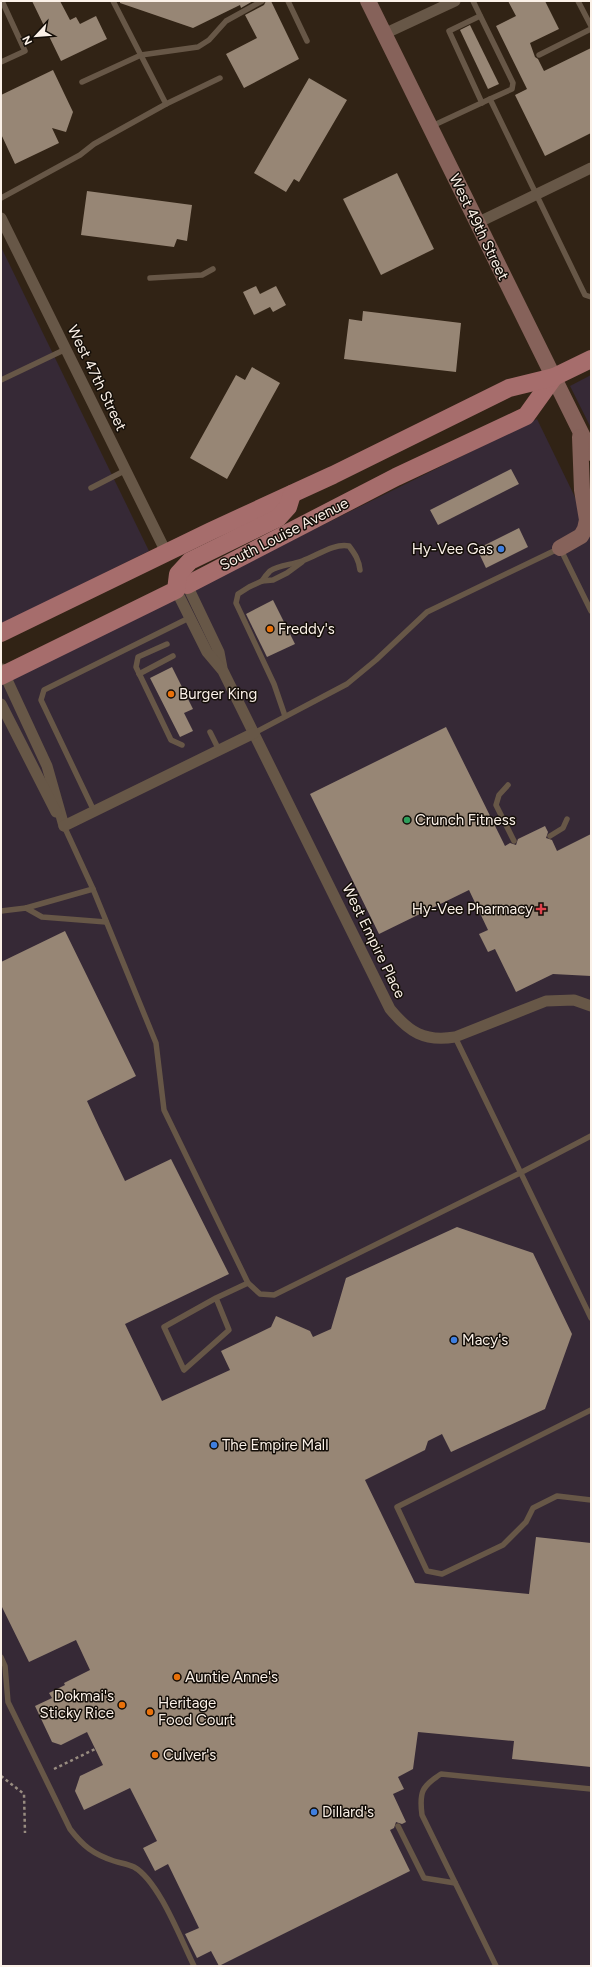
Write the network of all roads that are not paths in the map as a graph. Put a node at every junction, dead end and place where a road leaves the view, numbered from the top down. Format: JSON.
{"nodes":[{"id":1,"x":2,"y":1,"type":"edge"},
{"id":2,"x":113,"y":1,"type":"edge"},
{"id":3,"x":262,"y":1,"type":"edge"},
{"id":4,"x":288,"y":1,"type":"edge"},
{"id":5,"x":368,"y":1,"type":"edge"},
{"id":6,"x":455,"y":1,"type":"edge"},
{"id":7,"x":473,"y":1,"type":"edge"},
{"id":8,"x":578,"y":1,"type":"edge"},
{"id":9,"x":480,"y":16,"type":"junction"},
{"id":10,"x":591,"y":27,"type":"edge"},
{"id":11,"x":384,"y":34,"type":"junction"},
{"id":12,"x":307,"y":41,"type":"dead end"},
{"id":13,"x":539,"y":55,"type":"dead end"},
{"id":14,"x":141,"y":56,"type":"junction"},
{"id":15,"x":1,"y":62,"type":"edge"},
{"id":16,"x":220,"y":78,"type":"dead end"},
{"id":17,"x":82,"y":82,"type":"dead end"},
{"id":18,"x":490,"y":99,"type":"junction"},
{"id":19,"x":482,"y":103,"type":"junction"},
{"id":20,"x":166,"y":104,"type":"junction"},
{"id":21,"x":430,"y":127,"type":"junction"},
{"id":22,"x":591,"y":168,"type":"edge"},
{"id":23,"x":537,"y":195,"type":"junction"},
{"id":24,"x":1,"y":198,"type":"edge"},
{"id":25,"x":1,"y":218,"type":"edge"},
{"id":26,"x":478,"y":223,"type":"junction"},
{"id":27,"x":214,"y":269,"type":"dead end"},
{"id":28,"x":150,"y":278,"type":"dead end"},
{"id":29,"x":591,"y":297,"type":"edge"},
{"id":30,"x":66,"y":349,"type":"junction"},
{"id":31,"x":591,"y":359,"type":"edge"},
{"id":32,"x":554,"y":377,"type":"junction"},
{"id":33,"x":1,"y":380,"type":"edge"},
{"id":34,"x":579,"y":429,"type":"junction"},
{"id":35,"x":591,"y":453,"type":"edge"},
{"id":36,"x":126,"y":470,"type":"junction"},
{"id":37,"x":91,"y":488,"type":"dead end"},
{"id":38,"x":292,"y":494,"type":"junction"},
{"id":39,"x":560,"y":548,"type":"junction"},
{"id":40,"x":166,"y":552,"type":"junction"},
{"id":41,"x":302,"y":562,"type":"junction"},
{"id":42,"x":360,"y":570,"type":"dead end"},
{"id":43,"x":262,"y":581,"type":"junction"},
{"id":44,"x":181,"y":588,"type":"junction"},
{"id":45,"x":591,"y":611,"type":"edge"},
{"id":46,"x":189,"y":618,"type":"junction"},
{"id":47,"x":1,"y":633,"type":"edge"},
{"id":48,"x":167,"y":644,"type":"dead end"},
{"id":49,"x":173,"y":656,"type":"dead end"},
{"id":50,"x":223,"y":671,"type":"junction"},
{"id":51,"x":2,"y":673,"type":"edge"},
{"id":52,"x":139,"y":674,"type":"junction"},
{"id":53,"x":2,"y":710,"type":"edge"},
{"id":54,"x":285,"y":716,"type":"junction"},
{"id":55,"x":210,"y":732,"type":"dead end"},
{"id":56,"x":254,"y":733,"type":"junction"},
{"id":57,"x":182,"y":745,"type":"dead end"},
{"id":58,"x":218,"y":750,"type":"junction"},
{"id":59,"x":508,"y":785,"type":"dead end"},
{"id":60,"x":94,"y":811,"type":"junction"},
{"id":61,"x":567,"y":820,"type":"dead end"},
{"id":62,"x":64,"y":826,"type":"junction"},
{"id":63,"x":550,"y":836,"type":"dead end"},
{"id":64,"x":514,"y":841,"type":"dead end"},
{"id":65,"x":93,"y":889,"type":"junction"},
{"id":66,"x":26,"y":908,"type":"junction"},
{"id":67,"x":1,"y":911,"type":"edge"},
{"id":68,"x":106,"y":922,"type":"junction"},
{"id":69,"x":591,"y":1006,"type":"edge"},
{"id":70,"x":455,"y":1037,"type":"junction"},
{"id":71,"x":591,"y":1136,"type":"edge"},
{"id":72,"x":520,"y":1173,"type":"junction"},
{"id":73,"x":248,"y":1283,"type":"junction"},
{"id":74,"x":216,"y":1298,"type":"junction"},
{"id":75,"x":591,"y":1318,"type":"edge"},
{"id":76,"x":591,"y":1410,"type":"edge"},
{"id":77,"x":591,"y":1500,"type":"edge"},
{"id":78,"x":1,"y":1657,"type":"edge"},
{"id":79,"x":591,"y":1790,"type":"edge"},
{"id":80,"x":398,"y":1826,"type":"dead end"},
{"id":81,"x":455,"y":1884,"type":"junction"},
{"id":82,"x":194,"y":1966,"type":"edge"},
{"id":83,"x":496,"y":1966,"type":"edge"}],
"edges":[{"from":1,"to":15,"type":"lane"},
{"from":2,"to":14,"type":"lane"},
{"from":3,"to":14,"type":"lane"},
{"from":4,"to":12,"type":"lane"},
{"from":5,"to":11,"type":"main road","name":"West 49th Street"},
{"from":6,"to":11,"type":"street"},
{"from":7,"to":9,"type":"lane"},
{"from":8,"to":10,"type":"lane"},
{"from":9,"to":18,"type":"lane"},
{"from":9,"to":19,"type":"lane"},
{"from":10,"to":13,"type":"lane"},
{"from":11,"to":21,"type":"main road","name":"West 49th Street"},
{"from":14,"to":17,"type":"lane"},
{"from":14,"to":20,"type":"lane"},
{"from":16,"to":20,"type":"lane"},
{"from":18,"to":19,"type":"lane"},
{"from":18,"to":23,"type":"lane"},
{"from":19,"to":21,"type":"lane"},
{"from":20,"to":24,"type":"lane"},
{"from":21,"to":26,"type":"main road","name":"West 49th Street"},
{"from":22,"to":23,"type":"street"},
{"from":23,"to":26,"type":"street"},
{"from":23,"to":29,"type":"lane"},
{"from":25,"to":30,"type":"street","name":"West 47th Street"},
{"from":26,"to":32,"type":"main road","name":"West 49th Street"},
{"from":27,"to":28,"type":"lane"},
{"from":30,"to":33,"type":"lane"},
{"from":30,"to":36,"type":"street","name":"West 47th Street"},
{"from":31,"to":32,"type":"main road","name":"South Louise Avenue"},
{"from":32,"to":34,"type":"main road","name":"West 49th Street"},
{"from":32,"to":38,"type":"main road","name":"South Louise Avenue"},
{"from":32,"to":44,"type":"main road","name":"South Louise Avenue"},
{"from":34,"to":35,"type":"main road","name":"West 49th Street"},
{"from":34,"to":39,"type":"main road"},
{"from":36,"to":37,"type":"lane"},
{"from":36,"to":40,"type":"street","name":"West 47th Street"},
{"from":38,"to":40,"type":"main road","name":"South Louise Avenue"},
{"from":38,"to":44,"type":"main road"},
{"from":39,"to":45,"type":"lane"},
{"from":39,"to":54,"type":"lane"},
{"from":40,"to":47,"type":"main road","name":"South Louise Avenue"},
{"from":41,"to":42,"type":"lane"},
{"from":41,"to":43,"type":"lane"},
{"from":41,"to":43,"type":"lane"},
{"from":43,"to":54,"type":"lane"},
{"from":44,"to":46,"type":"street","name":"West Empire Place"},
{"from":44,"to":50,"type":"street","name":"West Empire Place"},
{"from":44,"to":51,"type":"main road","name":"South Louise Avenue"},
{"from":46,"to":50,"type":"street","name":"West Empire Place"},
{"from":46,"to":60,"type":"lane"},
{"from":48,"to":52,"type":"lane"},
{"from":49,"to":52,"type":"lane"},
{"from":50,"to":56,"type":"street","name":"West Empire Place"},
{"from":51,"to":62,"type":"street"},
{"from":52,"to":57,"type":"lane"},
{"from":53,"to":62,"type":"street"},
{"from":54,"to":56,"type":"lane"},
{"from":55,"to":58,"type":"lane"},
{"from":56,"to":58,"type":"street"},
{"from":56,"to":70,"type":"street","name":"West Empire Place"},
{"from":58,"to":60,"type":"street"},
{"from":59,"to":64,"type":"lane"},
{"from":60,"to":62,"type":"street"},
{"from":61,"to":63,"type":"lane"},
{"from":62,"to":65,"type":"lane"},
{"from":65,"to":66,"type":"lane"},
{"from":65,"to":68,"type":"lane"},
{"from":66,"to":67,"type":"lane"},
{"from":66,"to":68,"type":"lane"},
{"from":68,"to":73,"type":"lane"},
{"from":69,"to":70,"type":"street","name":"West Empire Place"},
{"from":70,"to":72,"type":"lane"},
{"from":71,"to":72,"type":"lane"},
{"from":72,"to":73,"type":"lane"},
{"from":72,"to":75,"type":"lane"},
{"from":73,"to":74,"type":"lane"},
{"from":74,"to":74,"type":"lane"},
{"from":76,"to":77,"type":"lane"},
{"from":78,"to":82,"type":"lane"},
{"from":79,"to":81,"type":"lane"},
{"from":80,"to":81,"type":"lane"},
{"from":81,"to":83,"type":"lane"}]}
